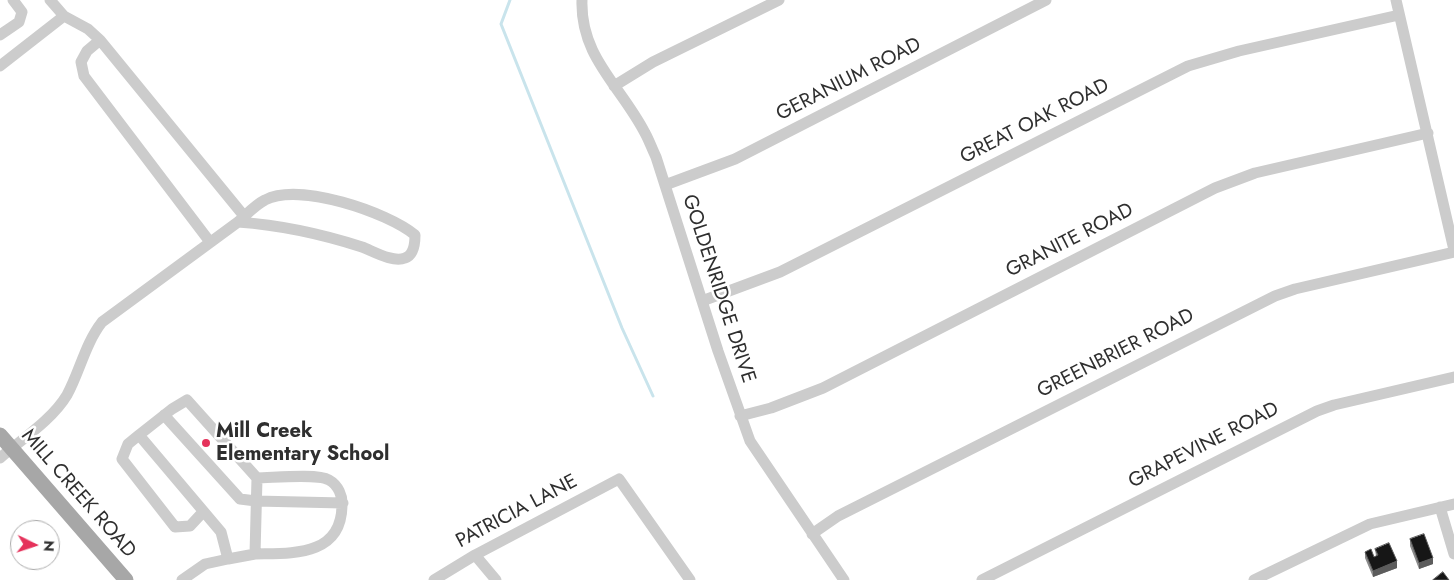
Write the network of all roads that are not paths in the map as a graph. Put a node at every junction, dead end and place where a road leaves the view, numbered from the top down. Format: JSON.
{"nodes":[{"id":1,"x":13,"y":0,"type":"edge"},
{"id":2,"x":50,"y":0,"type":"edge"},
{"id":3,"x":582,"y":0,"type":"edge"},
{"id":4,"x":779,"y":0,"type":"edge"},
{"id":5,"x":1046,"y":0,"type":"edge"},
{"id":6,"x":1396,"y":0,"type":"edge"},
{"id":7,"x":1399,"y":15,"type":"junction"},
{"id":8,"x":64,"y":16,"type":"junction"},
{"id":9,"x":0,"y":35,"type":"edge"},
{"id":10,"x":100,"y":40,"type":"junction"},
{"id":11,"x":0,"y":66,"type":"edge"},
{"id":12,"x":614,"y":86,"type":"junction"},
{"id":13,"x":1428,"y":133,"type":"junction"},
{"id":14,"x":665,"y":185,"type":"junction"},
{"id":15,"x":241,"y":219,"type":"junction"},
{"id":16,"x":210,"y":242,"type":"junction"},
{"id":17,"x":1454,"y":251,"type":"edge"},
{"id":18,"x":702,"y":301,"type":"junction"},
{"id":19,"x":1454,"y":377,"type":"edge"},
{"id":20,"x":164,"y":415,"type":"junction"},
{"id":21,"x":740,"y":416,"type":"junction"},
{"id":22,"x":0,"y":435,"type":"edge"},
{"id":23,"x":139,"y":435,"type":"junction"},
{"id":24,"x":6,"y":453,"type":"edge"},
{"id":25,"x":257,"y":478,"type":"junction"},
{"id":26,"x":256,"y":502,"type":"junction"},
{"id":27,"x":342,"y":503,"type":"junction"},
{"id":28,"x":1454,"y":504,"type":"edge"},
{"id":29,"x":1440,"y":507,"type":"junction"},
{"id":30,"x":203,"y":512,"type":"junction"},
{"id":31,"x":812,"y":534,"type":"junction"},
{"id":32,"x":255,"y":554,"type":"junction"},
{"id":33,"x":1454,"y":554,"type":"edge"},
{"id":34,"x":475,"y":555,"type":"junction"},
{"id":35,"x":228,"y":559,"type":"junction"},
{"id":36,"x":126,"y":580,"type":"edge"},
{"id":37,"x":182,"y":580,"type":"edge"},
{"id":38,"x":434,"y":580,"type":"edge"},
{"id":39,"x":496,"y":580,"type":"edge"},
{"id":40,"x":690,"y":580,"type":"edge"},
{"id":41,"x":844,"y":580,"type":"edge"},
{"id":42,"x":982,"y":580,"type":"edge"},
{"id":43,"x":1254,"y":580,"type":"edge"}],
"edges":[{"from":1,"to":9,"type":"street"},
{"from":2,"to":8,"type":"street"},
{"from":3,"to":12,"type":"street","name":"GOLDENRIDGE DRIVE"},
{"from":4,"to":12,"type":"street"},
{"from":5,"to":14,"type":"street","name":"GERANIUM ROAD"},
{"from":6,"to":7,"type":"street"},
{"from":7,"to":13,"type":"street"},
{"from":7,"to":18,"type":"street","name":"GREAT OAK ROAD"},
{"from":8,"to":10,"type":"street"},
{"from":8,"to":11,"type":"street"},
{"from":10,"to":15,"type":"street"},
{"from":10,"to":16,"type":"street"},
{"from":12,"to":14,"type":"street","name":"GOLDENRIDGE DRIVE"},
{"from":13,"to":17,"type":"street"},
{"from":13,"to":21,"type":"street","name":"GRANITE ROAD"},
{"from":14,"to":18,"type":"street","name":"GOLDENRIDGE DRIVE"},
{"from":15,"to":15,"type":"street"},
{"from":15,"to":16,"type":"street"},
{"from":16,"to":24,"type":"street"},
{"from":17,"to":31,"type":"street","name":"GREENBRIER ROAD"},
{"from":18,"to":21,"type":"street","name":"GOLDENRIDGE DRIVE"},
{"from":19,"to":42,"type":"street","name":"GRAPEVINE ROAD"},
{"from":20,"to":23,"type":"street"},
{"from":20,"to":25,"type":"street"},
{"from":20,"to":26,"type":"street"},
{"from":21,"to":31,"type":"street","name":"GOLDENRIDGE DRIVE"},
{"from":22,"to":24,"type":"main road","name":"MILL CREEK ROAD"},
{"from":23,"to":30,"type":"street"},
{"from":23,"to":30,"type":"street"},
{"from":24,"to":36,"type":"main road","name":"MILL CREEK ROAD"},
{"from":25,"to":26,"type":"street"},
{"from":25,"to":27,"type":"street"},
{"from":26,"to":27,"type":"street"},
{"from":26,"to":32,"type":"street"},
{"from":27,"to":32,"type":"street"},
{"from":28,"to":29,"type":"street"},
{"from":29,"to":33,"type":"street"},
{"from":29,"to":43,"type":"street"},
{"from":30,"to":35,"type":"street"},
{"from":31,"to":41,"type":"street","name":"GOLDENRIDGE DRIVE"},
{"from":32,"to":35,"type":"street"},
{"from":34,"to":38,"type":"street","name":"PATRICIA LANE"},
{"from":34,"to":39,"type":"street"},
{"from":34,"to":40,"type":"street","name":"PATRICIA LANE"},
{"from":35,"to":37,"type":"street"}]}
